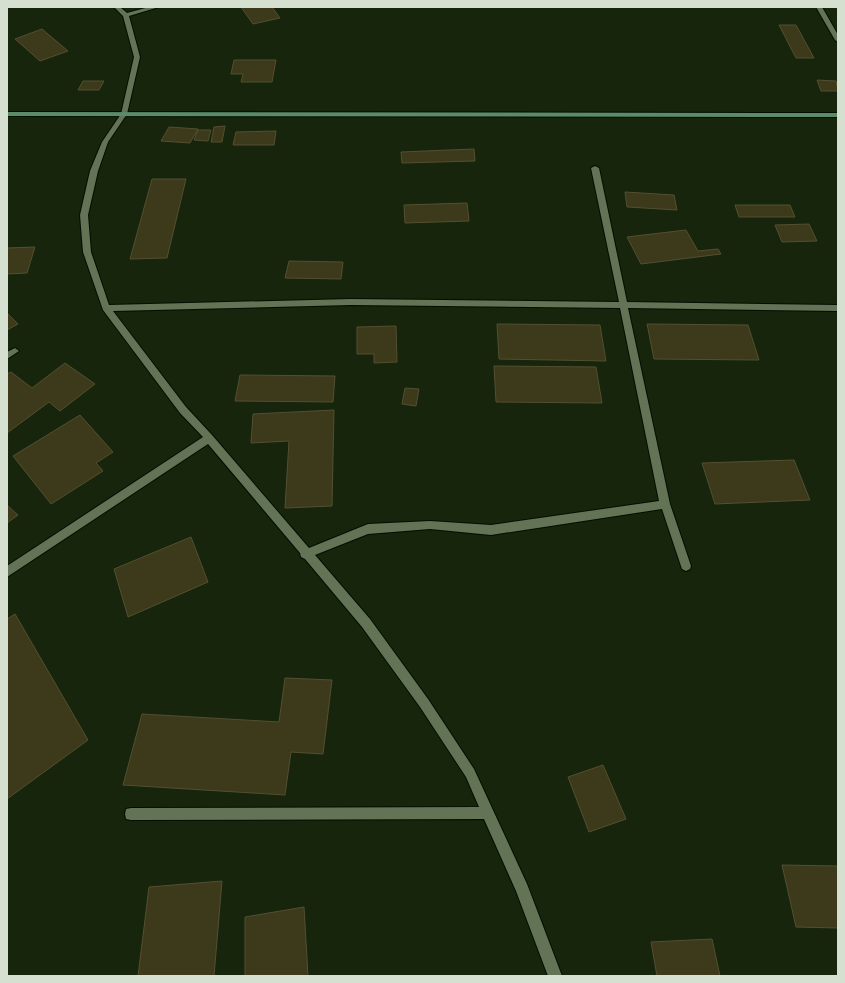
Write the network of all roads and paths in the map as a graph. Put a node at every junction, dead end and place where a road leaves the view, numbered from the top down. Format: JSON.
{"nodes":[{"id":1,"x":117,"y":7,"type":"edge"},
{"id":2,"x":156,"y":7,"type":"edge"},
{"id":3,"x":819,"y":7,"type":"edge"},
{"id":4,"x":126,"y":15,"type":"junction"},
{"id":5,"x":838,"y":40,"type":"edge"},
{"id":6,"x":7,"y":114,"type":"edge"},
{"id":7,"x":124,"y":114,"type":"junction"},
{"id":8,"x":838,"y":115,"type":"edge"},
{"id":9,"x":595,"y":168,"type":"dead end"},
{"id":10,"x":624,"y":305,"type":"junction"},
{"id":11,"x":106,"y":308,"type":"junction"},
{"id":12,"x":838,"y":308,"type":"edge"},
{"id":13,"x":15,"y":351,"type":"dead end"},
{"id":14,"x":7,"y":356,"type":"edge"},
{"id":15,"x":209,"y":438,"type":"junction"},
{"id":16,"x":665,"y":504,"type":"junction"},
{"id":17,"x":305,"y":554,"type":"junction"},
{"id":18,"x":686,"y":566,"type":"dead end"},
{"id":19,"x":7,"y":572,"type":"edge"},
{"id":20,"x":488,"y":813,"type":"junction"},
{"id":21,"x":131,"y":814,"type":"dead end"},
{"id":22,"x":555,"y":976,"type":"edge"}],
"edges":[{"from":1,"to":4,"type":"street"},
{"from":2,"to":4,"type":"street"},
{"from":3,"to":5,"type":"street"},
{"from":4,"to":7,"type":"street"},
{"from":6,"to":7,"type":"street"},
{"from":7,"to":8,"type":"street"},
{"from":7,"to":11,"type":"street"},
{"from":9,"to":10,"type":"street"},
{"from":10,"to":11,"type":"street"},
{"from":10,"to":12,"type":"street"},
{"from":10,"to":16,"type":"street"},
{"from":11,"to":15,"type":"street"},
{"from":13,"to":14,"type":"street"},
{"from":15,"to":17,"type":"street"},
{"from":15,"to":19,"type":"street"},
{"from":16,"to":17,"type":"street"},
{"from":16,"to":18,"type":"street"},
{"from":17,"to":20,"type":"street"},
{"from":20,"to":21,"type":"street"},
{"from":20,"to":22,"type":"street"}]}
